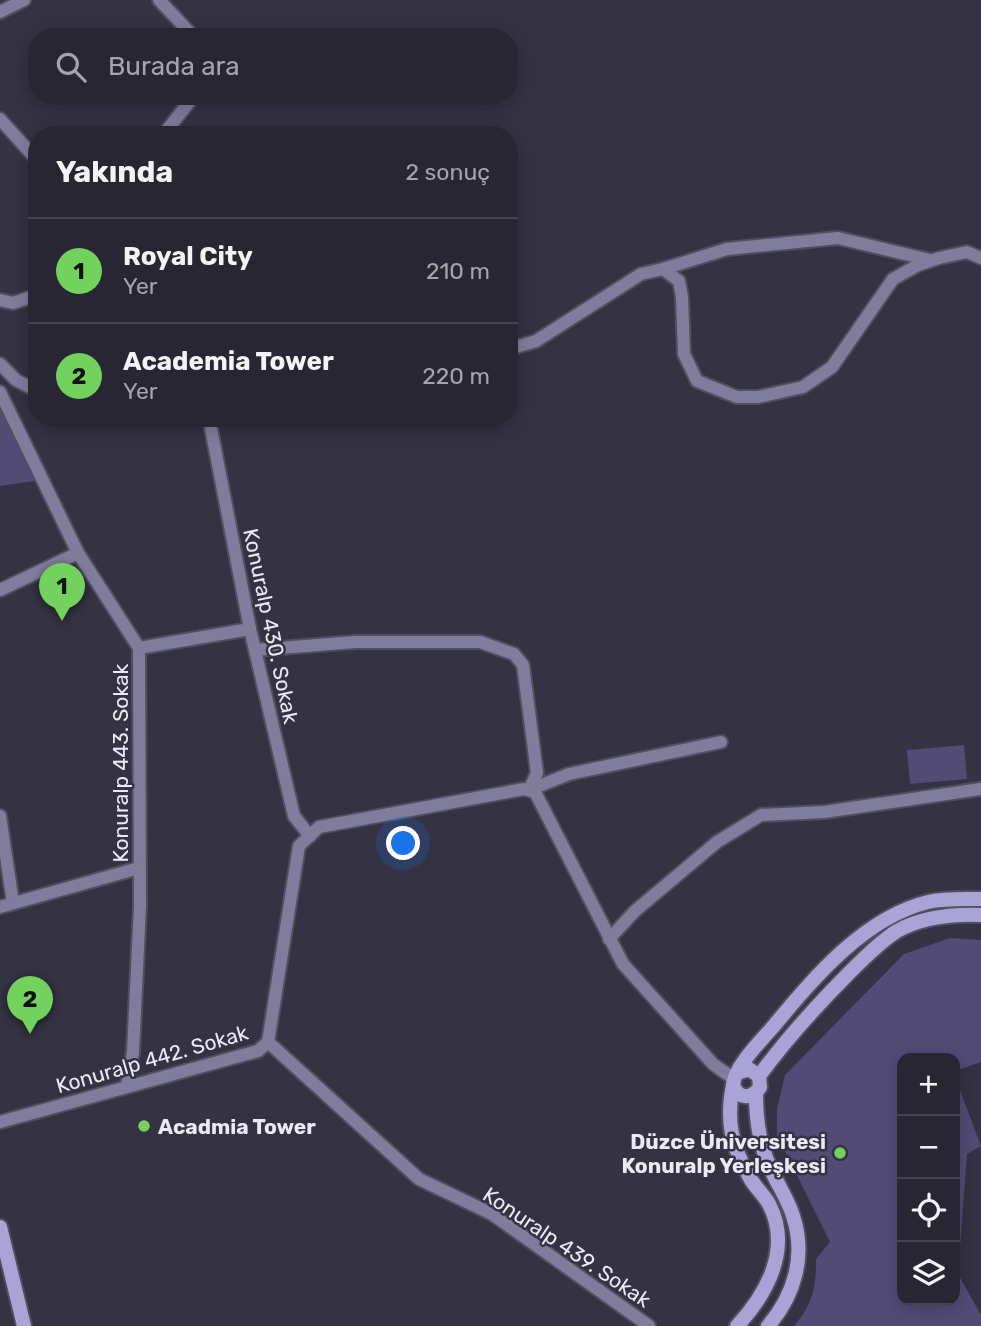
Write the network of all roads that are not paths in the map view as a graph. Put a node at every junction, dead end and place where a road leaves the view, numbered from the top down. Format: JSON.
{"nodes":[{"id":1,"x":24,"y":0,"type":"edge"},
{"id":2,"x":159,"y":0,"type":"edge"},
{"id":3,"x":0,"y":12,"type":"edge"},
{"id":4,"x":185,"y":28,"type":"edge"},
{"id":5,"x":187,"y":105,"type":"edge"},
{"id":6,"x":0,"y":120,"type":"edge"},
{"id":7,"x":170,"y":126,"type":"edge"},
{"id":8,"x":28,"y":150,"type":"edge"},
{"id":9,"x":981,"y":258,"type":"edge"},
{"id":10,"x":932,"y":260,"type":"junction"},
{"id":11,"x":663,"y":269,"type":"junction"},
{"id":12,"x":28,"y":298,"type":"edge"},
{"id":13,"x":0,"y":300,"type":"edge"},
{"id":14,"x":518,"y":346,"type":"edge"},
{"id":15,"x":0,"y":364,"type":"edge"},
{"id":16,"x":28,"y":386,"type":"edge"},
{"id":17,"x":0,"y":391,"type":"edge"},
{"id":18,"x":211,"y":427,"type":"edge"},
{"id":19,"x":78,"y":553,"type":"junction"},
{"id":20,"x":0,"y":590,"type":"edge"},
{"id":21,"x":250,"y":629,"type":"junction"},
{"id":22,"x":139,"y":648,"type":"junction"},
{"id":23,"x":255,"y":650,"type":"junction"},
{"id":24,"x":721,"y":742,"type":"dead end"},
{"id":25,"x":981,"y":789,"type":"edge"},
{"id":26,"x":529,"y":790,"type":"junction"},
{"id":27,"x":0,"y":816,"type":"edge"},
{"id":28,"x":310,"y":836,"type":"junction"},
{"id":29,"x":139,"y":868,"type":"junction"},
{"id":30,"x":981,"y":899,"type":"edge"},
{"id":31,"x":6,"y":905,"type":"edge"},
{"id":32,"x":981,"y":915,"type":"edge"},
{"id":33,"x":609,"y":939,"type":"junction"},
{"id":34,"x":268,"y":1042,"type":"junction"},
{"id":35,"x":759,"y":1076,"type":"junction"},
{"id":36,"x":735,"y":1079,"type":"junction"},
{"id":37,"x":127,"y":1086,"type":"junction"},
{"id":38,"x":755,"y":1094,"type":"junction"},
{"id":39,"x":0,"y":1122,"type":"edge"},
{"id":40,"x":0,"y":1227,"type":"edge"},
{"id":41,"x":24,"y":1326,"type":"edge"},
{"id":42,"x":649,"y":1326,"type":"edge"},
{"id":43,"x":737,"y":1326,"type":"edge"},
{"id":44,"x":768,"y":1326,"type":"edge"}],
"edges":[{"from":1,"to":3,"type":"street"},
{"from":2,"to":4,"type":"street"},
{"from":5,"to":7,"type":"street"},
{"from":6,"to":8,"type":"street"},
{"from":9,"to":10,"type":"street"},
{"from":10,"to":11,"type":"street"},
{"from":10,"to":11,"type":"street"},
{"from":11,"to":14,"type":"street"},
{"from":12,"to":13,"type":"street"},
{"from":15,"to":16,"type":"street"},
{"from":17,"to":19,"type":"street","name":"Konuralp 443. Sokak"},
{"from":18,"to":21,"type":"street","name":"Konuralp 430. Sokak"},
{"from":19,"to":20,"type":"street"},
{"from":19,"to":22,"type":"street","name":"Konuralp 443. Sokak"},
{"from":21,"to":22,"type":"street"},
{"from":21,"to":23,"type":"street","name":"Konuralp 430. Sokak"},
{"from":22,"to":29,"type":"street","name":"Konuralp 443. Sokak"},
{"from":23,"to":26,"type":"street"},
{"from":23,"to":28,"type":"street","name":"Konuralp 430. Sokak"},
{"from":24,"to":26,"type":"street"},
{"from":25,"to":33,"type":"street"},
{"from":26,"to":28,"type":"street"},
{"from":26,"to":33,"type":"street"},
{"from":27,"to":31,"type":"street"},
{"from":28,"to":34,"type":"street","name":"Konuralp 442. Sokak"},
{"from":29,"to":31,"type":"street"},
{"from":29,"to":37,"type":"street","name":"Konuralp 443. Sokak"},
{"from":30,"to":36,"type":"main road"},
{"from":32,"to":35,"type":"main road"},
{"from":33,"to":36,"type":"street"},
{"from":34,"to":37,"type":"street","name":"Konuralp 442. Sokak"},
{"from":34,"to":42,"type":"street","name":"Konuralp 439. Sokak"},
{"from":35,"to":36,"type":"main road"},
{"from":35,"to":38,"type":"main road"},
{"from":36,"to":38,"type":"main road"},
{"from":36,"to":43,"type":"main road"},
{"from":37,"to":39,"type":"street","name":"Konuralp 442. Sokak"},
{"from":38,"to":44,"type":"main road"},
{"from":40,"to":41,"type":"main road"}]}
